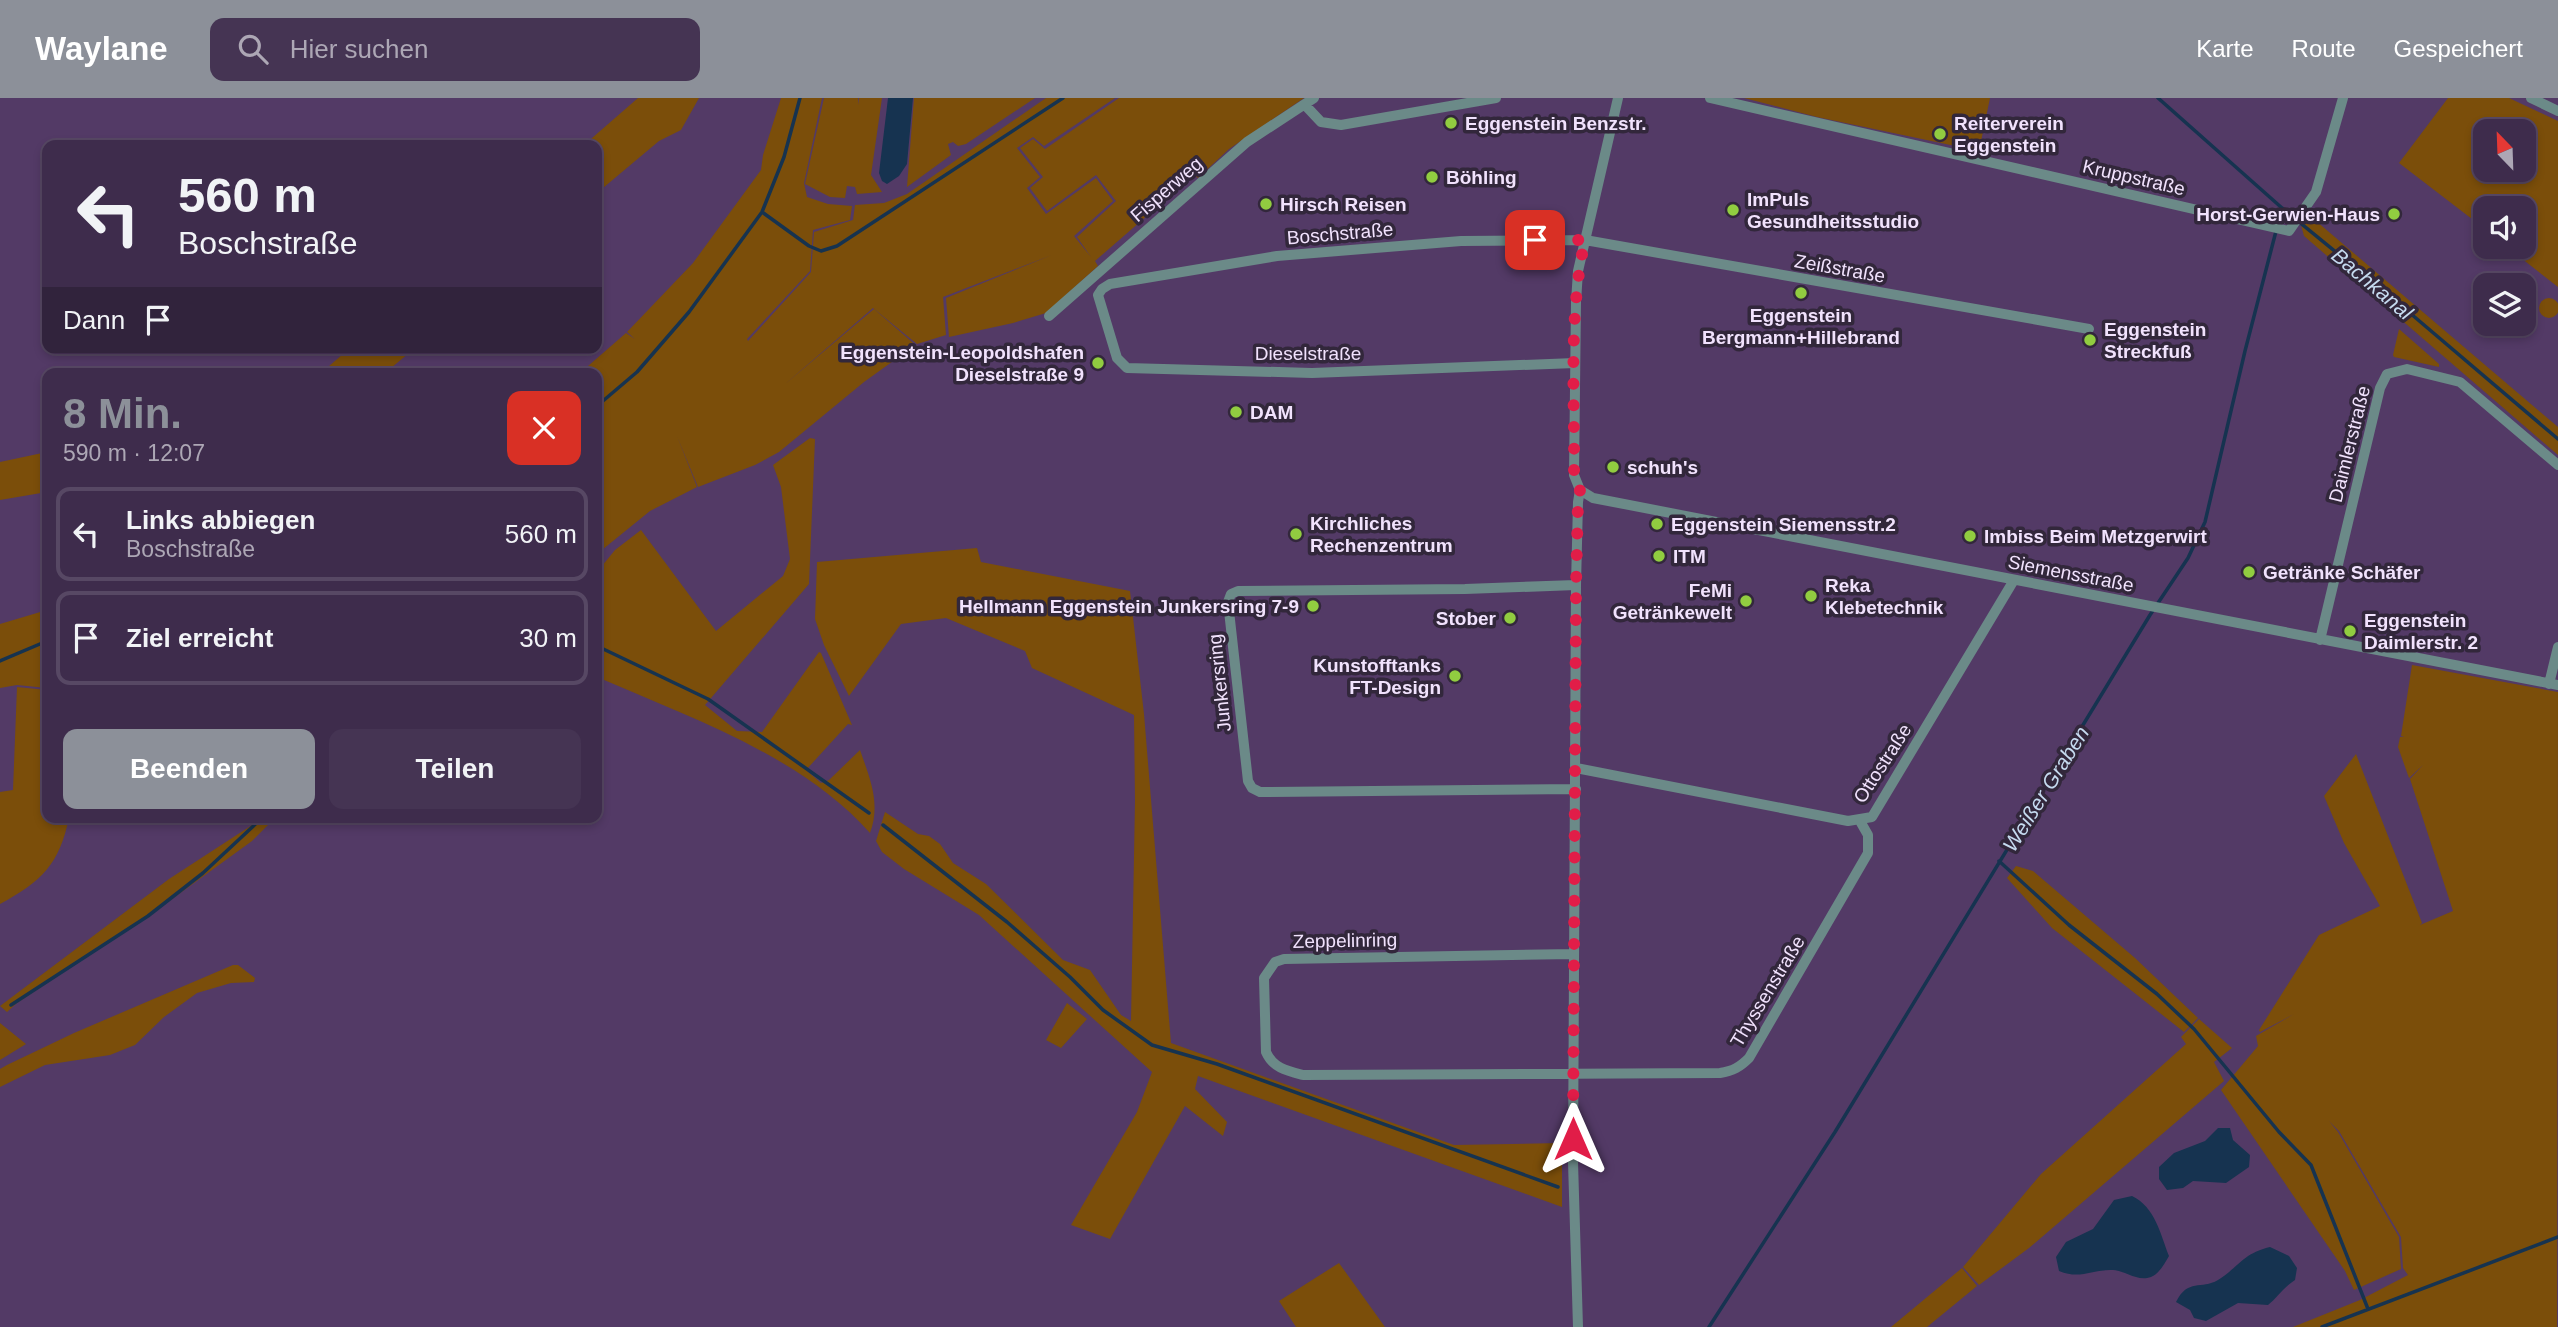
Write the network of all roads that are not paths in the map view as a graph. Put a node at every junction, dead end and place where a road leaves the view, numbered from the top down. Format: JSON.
{"nodes":[{"id":1,"x":1496,"y":98,"type":"edge"},
{"id":2,"x":1618,"y":98,"type":"edge"},
{"id":3,"x":1710,"y":98,"type":"edge"},
{"id":4,"x":2343,"y":98,"type":"edge"},
{"id":5,"x":2531,"y":98,"type":"edge"},
{"id":6,"x":1310,"y":101,"type":"edge"},
{"id":7,"x":2557,"y":109,"type":"edge"},
{"id":8,"x":1585,"y":240,"type":"junction"},
{"id":9,"x":1102,"y":289,"type":"joint"},
{"id":10,"x":1049,"y":316,"type":"dead end"},
{"id":11,"x":2089,"y":329,"type":"dead end"},
{"id":12,"x":1575,"y":363,"type":"junction"},
{"id":13,"x":2558,"y":465,"type":"edge"},
{"id":14,"x":1580,"y":490,"type":"junction"},
{"id":15,"x":2014,"y":580,"type":"junction"},
{"id":16,"x":1576,"y":585,"type":"junction"},
{"id":17,"x":2320,"y":639,"type":"junction"},
{"id":18,"x":2558,"y":647,"type":"edge"},
{"id":19,"x":2554,"y":685,"type":"edge"},
{"id":20,"x":1576,"y":768,"type":"junction"},
{"id":21,"x":1576,"y":789,"type":"junction"},
{"id":22,"x":1860,"y":821,"type":"junction"},
{"id":23,"x":1574,"y":954,"type":"junction"},
{"id":24,"x":1573,"y":1073,"type":"junction"},
{"id":25,"x":1578,"y":1327,"type":"edge"}],
"edges":[{"from":1,"to":6,"type":"street"},
{"from":2,"to":8,"type":"street"},
{"from":3,"to":4,"type":"street","name":"Kruppstraße"},
{"from":5,"to":7,"type":"street"},
{"from":6,"to":10,"type":"street","name":"Fisperweg"},
{"from":8,"to":9,"type":"street","name":"Boschstraße"},
{"from":8,"to":11,"type":"street","name":"Zeißstraße"},
{"from":8,"to":12,"type":"street"},
{"from":9,"to":12,"type":"street","name":"Dieselstraße"},
{"from":12,"to":14,"type":"street"},
{"from":13,"to":17,"type":"street","name":"Daimlerstraße"},
{"from":14,"to":15,"type":"street","name":"Siemensstraße"},
{"from":14,"to":16,"type":"street"},
{"from":15,"to":17,"type":"street","name":"Siemensstraße"},
{"from":15,"to":22,"type":"street","name":"Ottostraße"},
{"from":16,"to":20,"type":"street"},
{"from":16,"to":21,"type":"street","name":"Junkersring"},
{"from":17,"to":19,"type":"street","name":"Siemensstraße"},
{"from":18,"to":19,"type":"street"},
{"from":20,"to":21,"type":"street"},
{"from":20,"to":22,"type":"street","name":"Ottostraße"},
{"from":21,"to":23,"type":"street"},
{"from":22,"to":24,"type":"street","name":"Thyssenstraße"},
{"from":23,"to":24,"type":"street"},
{"from":23,"to":24,"type":"street","name":"Zeppelinring"},
{"from":24,"to":25,"type":"street"}]}
